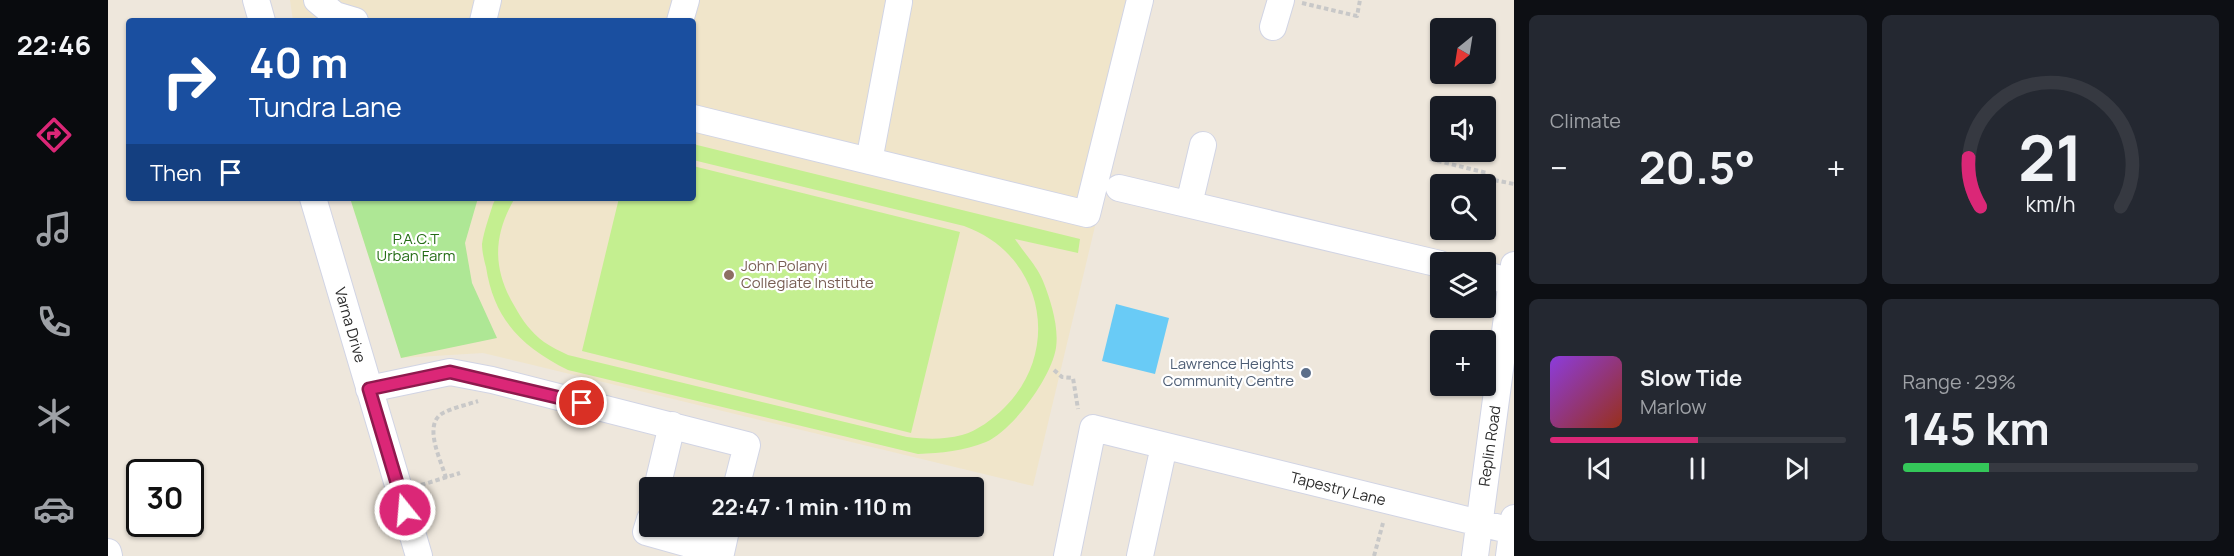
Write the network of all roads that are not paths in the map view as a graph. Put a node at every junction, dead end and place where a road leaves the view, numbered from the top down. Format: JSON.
{"nodes":[{"id":1,"x":256,"y":0,"type":"edge"},
{"id":2,"x":317,"y":0,"type":"edge"},
{"id":3,"x":488,"y":0,"type":"edge"},
{"id":4,"x":686,"y":0,"type":"edge"},
{"id":5,"x":1140,"y":0,"type":"edge"},
{"id":6,"x":1289,"y":1,"type":"edge"},
{"id":7,"x":899,"y":2,"type":"dead end"},
{"id":8,"x":261,"y":18,"type":"edge"},
{"id":9,"x":345,"y":18,"type":"edge"},
{"id":10,"x":484,"y":18,"type":"edge"},
{"id":11,"x":681,"y":18,"type":"edge"},
{"id":12,"x":1273,"y":27,"type":"dead end"},
{"id":13,"x":696,"y":119,"type":"edge"},
{"id":14,"x":1203,"y":145,"type":"dead end"},
{"id":15,"x":869,"y":161,"type":"junction"},
{"id":16,"x":1119,"y":188,"type":"dead end"},
{"id":17,"x":314,"y":201,"type":"edge"},
{"id":18,"x":1189,"y":204,"type":"junction"},
{"id":19,"x":1430,"y":262,"type":"edge"},
{"id":20,"x":1496,"y":275,"type":"edge"},
{"id":21,"x":1513,"y":276,"type":"edge"},
{"id":22,"x":369,"y":389,"type":"junction"},
{"id":23,"x":672,"y":425,"type":"junction"},
{"id":24,"x":1164,"y":446,"type":"junction"},
{"id":25,"x":660,"y":477,"type":"edge"},
{"id":26,"x":739,"y":477,"type":"edge"},
{"id":27,"x":1479,"y":524,"type":"junction"},
{"id":28,"x":1512,"y":535,"type":"edge"},
{"id":29,"x":664,"y":537,"type":"edge"},
{"id":30,"x":725,"y":537,"type":"edge"},
{"id":31,"x":419,"y":556,"type":"edge"},
{"id":32,"x":1067,"y":556,"type":"edge"},
{"id":33,"x":1140,"y":556,"type":"edge"},
{"id":34,"x":1475,"y":556,"type":"edge"}],
"edges":[{"from":1,"to":8,"type":"street"},
{"from":2,"to":9,"type":"street"},
{"from":3,"to":10,"type":"street"},
{"from":4,"to":11,"type":"street"},
{"from":5,"to":15,"type":"street"},
{"from":6,"to":12,"type":"street"},
{"from":7,"to":15,"type":"street"},
{"from":13,"to":15,"type":"street"},
{"from":14,"to":18,"type":"street"},
{"from":16,"to":18,"type":"street"},
{"from":17,"to":22,"type":"street","name":"Varna Drive"},
{"from":18,"to":19,"type":"street"},
{"from":20,"to":21,"type":"street"},
{"from":21,"to":27,"type":"street","name":"Replin Road"},
{"from":22,"to":23,"type":"street"},
{"from":22,"to":31,"type":"street","name":"Varna Drive"},
{"from":23,"to":25,"type":"street"},
{"from":23,"to":26,"type":"street"},
{"from":24,"to":27,"type":"street","name":"Tapestry Lane"},
{"from":24,"to":32,"type":"street","name":"Tapestry Lane"},
{"from":24,"to":33,"type":"street"},
{"from":27,"to":28,"type":"street","name":"Tapestry Lane"},
{"from":27,"to":34,"type":"street","name":"Replin Road"},
{"from":29,"to":30,"type":"street"}]}
